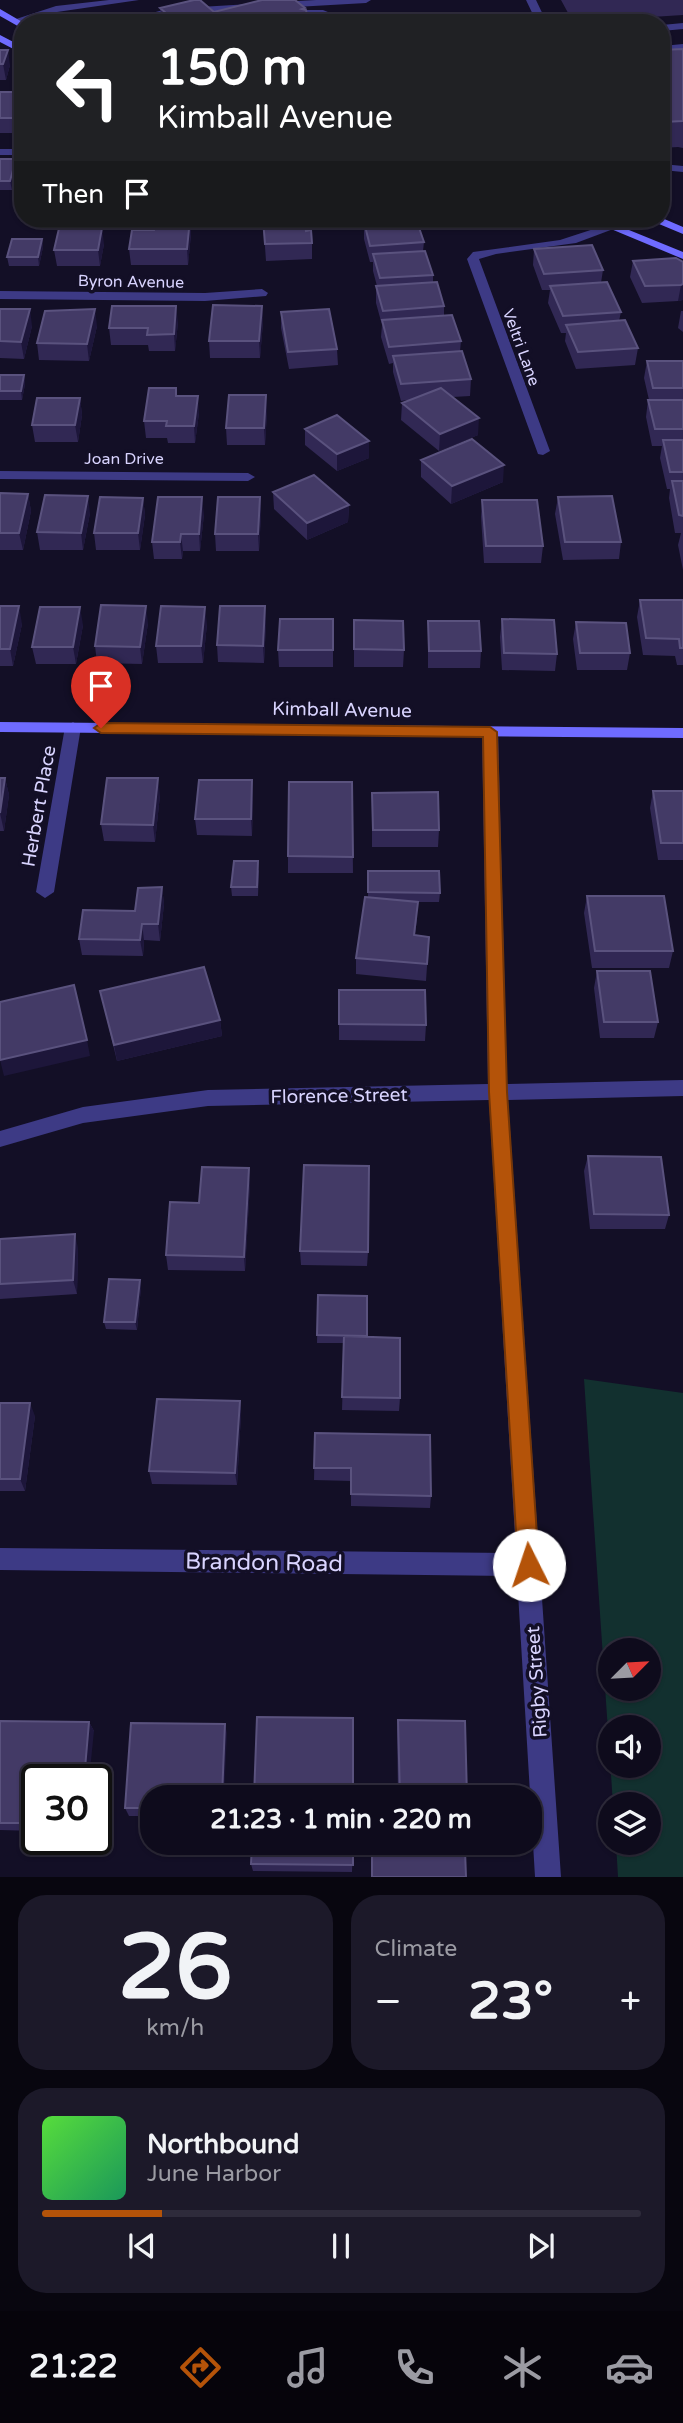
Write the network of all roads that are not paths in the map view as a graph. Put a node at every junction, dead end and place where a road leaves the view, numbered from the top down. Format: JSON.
{"nodes":[{"id":1,"x":134,"y":0,"type":"edge"},
{"id":2,"x":366,"y":0,"type":"edge"},
{"id":3,"x":43,"y":4,"type":"dead end"},
{"id":4,"x":56,"y":9,"type":"junction"},
{"id":5,"x":44,"y":14,"type":"edge"},
{"id":6,"x":158,"y":14,"type":"edge"},
{"id":7,"x":295,"y":14,"type":"edge"},
{"id":8,"x":326,"y":14,"type":"edge"},
{"id":9,"x":608,"y":228,"type":"edge"},
{"id":10,"x":617,"y":228,"type":"edge"},
{"id":11,"x":683,"y":256,"type":"edge"},
{"id":12,"x":262,"y":293,"type":"dead end"},
{"id":13,"x":0,"y":295,"type":"edge"},
{"id":14,"x":543,"y":451,"type":"dead end"},
{"id":15,"x":0,"y":475,"type":"edge"},
{"id":16,"x":248,"y":477,"type":"dead end"},
{"id":17,"x":0,"y":727,"type":"edge"},
{"id":18,"x":73,"y":727,"type":"junction"},
{"id":19,"x":490,"y":732,"type":"junction"},
{"id":20,"x":683,"y":733,"type":"edge"},
{"id":21,"x":45,"y":892,"type":"dead end"},
{"id":22,"x":683,"y":1088,"type":"edge"},
{"id":23,"x":498,"y":1092,"type":"junction"},
{"id":24,"x":0,"y":1139,"type":"edge"},
{"id":25,"x":0,"y":1559,"type":"edge"},
{"id":26,"x":529,"y":1565,"type":"junction"},
{"id":27,"x":548,"y":1877,"type":"edge"}],
"edges":[{"from":1,"to":4,"type":"street"},
{"from":2,"to":6,"type":"street"},
{"from":3,"to":4,"type":"street"},
{"from":4,"to":5,"type":"street"},
{"from":7,"to":8,"type":"street"},
{"from":9,"to":14,"type":"street","name":"Veltri Lane"},
{"from":10,"to":11,"type":"street"},
{"from":12,"to":13,"type":"street","name":"Byron Avenue"},
{"from":15,"to":16,"type":"street","name":"Joan Drive"},
{"from":17,"to":18,"type":"street","name":"Kimball Avenue"},
{"from":18,"to":19,"type":"street","name":"Kimball Avenue"},
{"from":18,"to":21,"type":"street","name":"Herbert Place"},
{"from":19,"to":20,"type":"street","name":"Kimball Avenue"},
{"from":19,"to":23,"type":"street","name":"Rigby Street"},
{"from":22,"to":23,"type":"street","name":"Florence Street"},
{"from":23,"to":24,"type":"street","name":"Florence Street"},
{"from":23,"to":26,"type":"street","name":"Rigby Street"},
{"from":25,"to":26,"type":"street","name":"Brandon Road"},
{"from":26,"to":27,"type":"street","name":"Rigby Street"}]}
